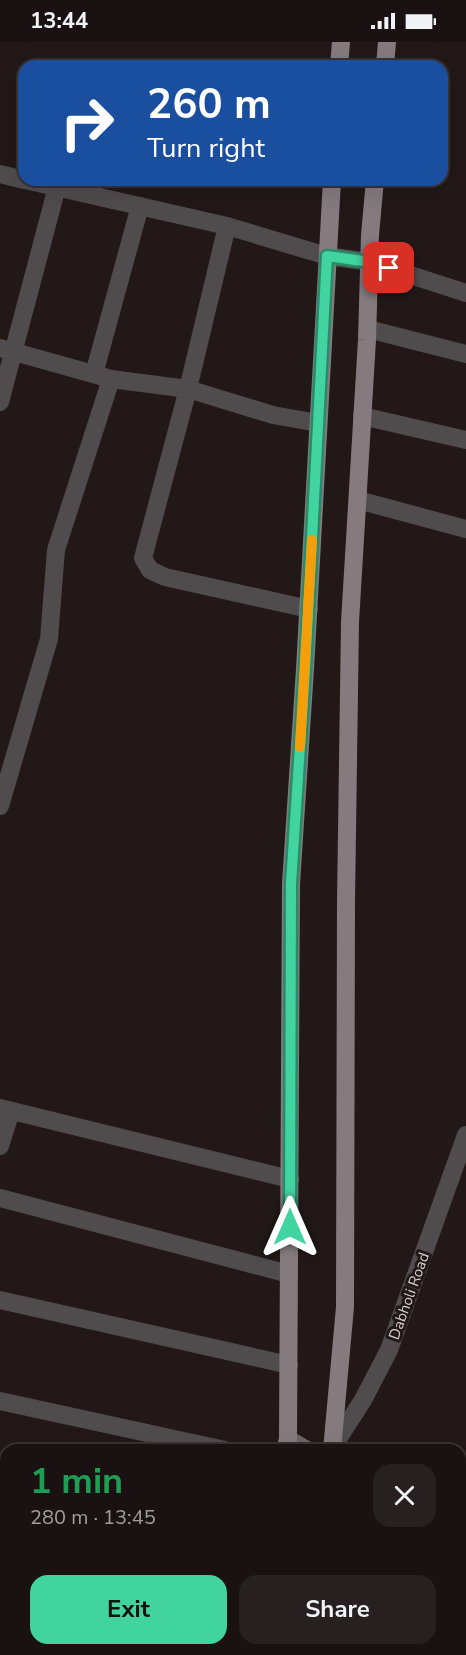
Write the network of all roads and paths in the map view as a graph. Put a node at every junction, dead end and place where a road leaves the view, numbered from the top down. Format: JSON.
{"nodes":[{"id":1,"x":341,"y":42,"type":"edge"},
{"id":2,"x":387,"y":42,"type":"edge"},
{"id":3,"x":340,"y":60,"type":"edge"},
{"id":4,"x":386,"y":60,"type":"edge"},
{"id":5,"x":0,"y":174,"type":"edge"},
{"id":6,"x":18,"y":178,"type":"edge"},
{"id":7,"x":52,"y":186,"type":"edge"},
{"id":8,"x":332,"y":186,"type":"edge"},
{"id":9,"x":375,"y":186,"type":"edge"},
{"id":10,"x":57,"y":187,"type":"junction"},
{"id":11,"x":140,"y":206,"type":"junction"},
{"id":12,"x":226,"y":226,"type":"junction"},
{"id":13,"x":327,"y":256,"type":"junction"},
{"id":14,"x":370,"y":262,"type":"junction"},
{"id":15,"x":466,"y":293,"type":"edge"},
{"id":16,"x":368,"y":329,"type":"junction"},
{"id":17,"x":7,"y":350,"type":"edge"},
{"id":18,"x":466,"y":354,"type":"edge"},
{"id":19,"x":102,"y":376,"type":"junction"},
{"id":20,"x":188,"y":389,"type":"junction"},
{"id":21,"x":0,"y":402,"type":"edge"},
{"id":22,"x":362,"y":416,"type":"junction"},
{"id":23,"x":318,"y":423,"type":"junction"},
{"id":24,"x":466,"y":440,"type":"edge"},
{"id":25,"x":358,"y":500,"type":"junction"},
{"id":26,"x":466,"y":529,"type":"edge"},
{"id":27,"x":309,"y":609,"type":"junction"},
{"id":28,"x":0,"y":803,"type":"edge"},
{"id":29,"x":5,"y":1109,"type":"edge"},
{"id":30,"x":466,"y":1135,"type":"edge"},
{"id":31,"x":0,"y":1146,"type":"edge"},
{"id":32,"x":290,"y":1179,"type":"junction"},
{"id":33,"x":0,"y":1198,"type":"edge"},
{"id":34,"x":289,"y":1274,"type":"junction"},
{"id":35,"x":0,"y":1300,"type":"edge"},
{"id":36,"x":289,"y":1365,"type":"junction"},
{"id":37,"x":0,"y":1401,"type":"edge"},
{"id":38,"x":197,"y":1444,"type":"edge"},
{"id":39,"x":287,"y":1444,"type":"edge"},
{"id":40,"x":332,"y":1444,"type":"edge"},
{"id":41,"x":335,"y":1444,"type":"edge"}],
"edges":[{"from":1,"to":3,"type":"main road"},
{"from":2,"to":4,"type":"main road"},
{"from":5,"to":6,"type":"street"},
{"from":7,"to":10,"type":"street"},
{"from":8,"to":13,"type":"main road"},
{"from":9,"to":14,"type":"main road"},
{"from":10,"to":11,"type":"street"},
{"from":10,"to":17,"type":"street"},
{"from":11,"to":12,"type":"street"},
{"from":11,"to":19,"type":"street"},
{"from":12,"to":13,"type":"street"},
{"from":12,"to":20,"type":"street"},
{"from":13,"to":14,"type":"street"},
{"from":13,"to":23,"type":"main road"},
{"from":14,"to":15,"type":"street"},
{"from":14,"to":16,"type":"main road"},
{"from":16,"to":18,"type":"street"},
{"from":16,"to":22,"type":"main road"},
{"from":17,"to":19,"type":"street"},
{"from":17,"to":21,"type":"street"},
{"from":19,"to":20,"type":"street"},
{"from":19,"to":28,"type":"street"},
{"from":20,"to":23,"type":"street"},
{"from":20,"to":27,"type":"street"},
{"from":22,"to":24,"type":"street"},
{"from":22,"to":25,"type":"main road"},
{"from":23,"to":27,"type":"main road"},
{"from":25,"to":26,"type":"street"},
{"from":25,"to":40,"type":"main road"},
{"from":27,"to":32,"type":"main road"},
{"from":29,"to":31,"type":"street"},
{"from":29,"to":32,"type":"street"},
{"from":30,"to":41,"type":"street","name":"Dabholi Road"},
{"from":32,"to":34,"type":"main road"},
{"from":33,"to":34,"type":"street"},
{"from":34,"to":36,"type":"main road"},
{"from":35,"to":36,"type":"street"},
{"from":36,"to":39,"type":"main road"},
{"from":37,"to":38,"type":"street"}]}
